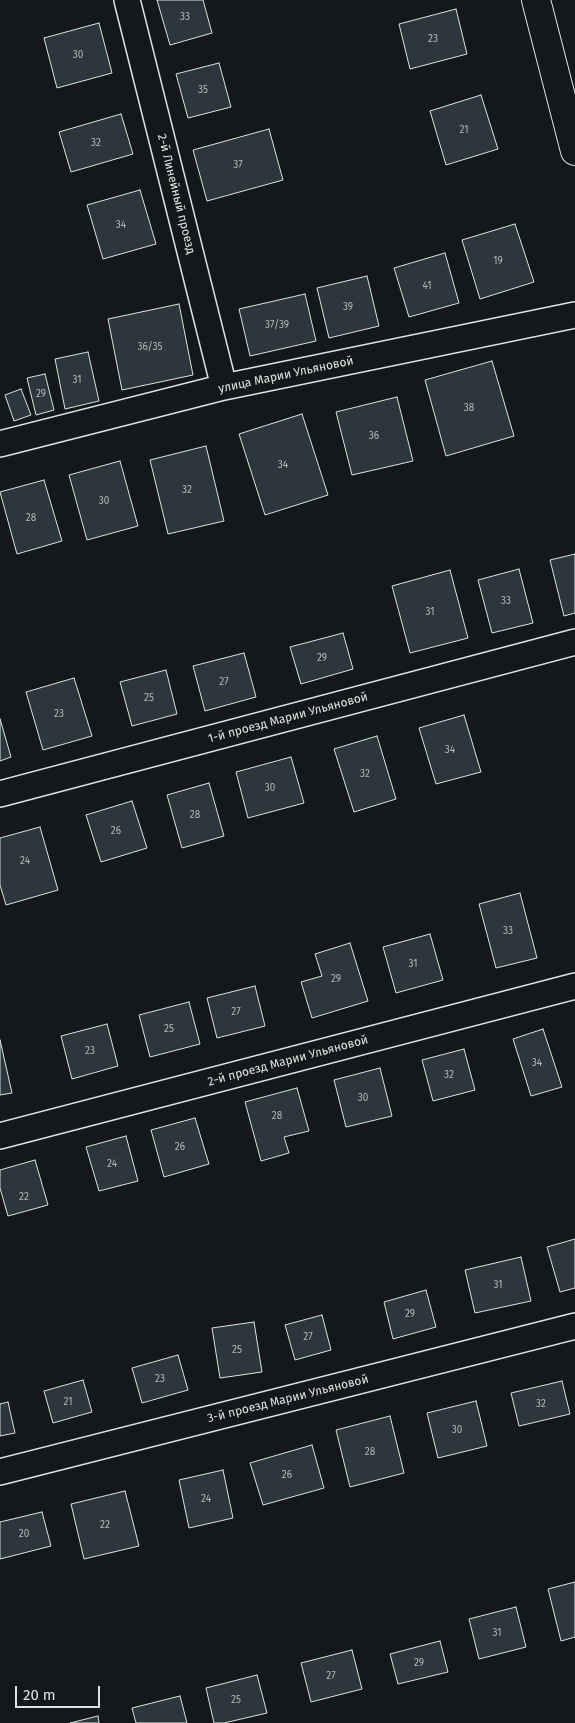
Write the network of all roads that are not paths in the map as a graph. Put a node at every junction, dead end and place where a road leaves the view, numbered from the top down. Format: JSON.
{"nodes":[{"id":1,"x":127,"y":0,"type":"edge"},
{"id":2,"x":536,"y":0,"type":"edge"},
{"id":3,"x":575,"y":151,"type":"edge"},
{"id":4,"x":575,"y":315,"type":"edge"},
{"id":5,"x":224,"y":387,"type":"junction"},
{"id":6,"x":0,"y":444,"type":"edge"},
{"id":7,"x":575,"y":642,"type":"edge"},
{"id":8,"x":0,"y":794,"type":"edge"},
{"id":9,"x":575,"y":986,"type":"edge"},
{"id":10,"x":0,"y":1136,"type":"edge"},
{"id":11,"x":575,"y":1326,"type":"edge"},
{"id":12,"x":0,"y":1472,"type":"edge"}],
"edges":[{"from":1,"to":5,"type":"street","name":"2-й Линейный проезд"},
{"from":2,"to":3,"type":"street"},
{"from":4,"to":5,"type":"street","name":"улица Марии Ульяновой"},
{"from":5,"to":6,"type":"street","name":"улица Марии Ульяновой"},
{"from":7,"to":8,"type":"street","name":"1-й проезд Марии Ульяновой"},
{"from":9,"to":10,"type":"street","name":"2-й проезд Марии Ульяновой"},
{"from":11,"to":12,"type":"street","name":"3-й проезд Марии Ульяновой"}]}
